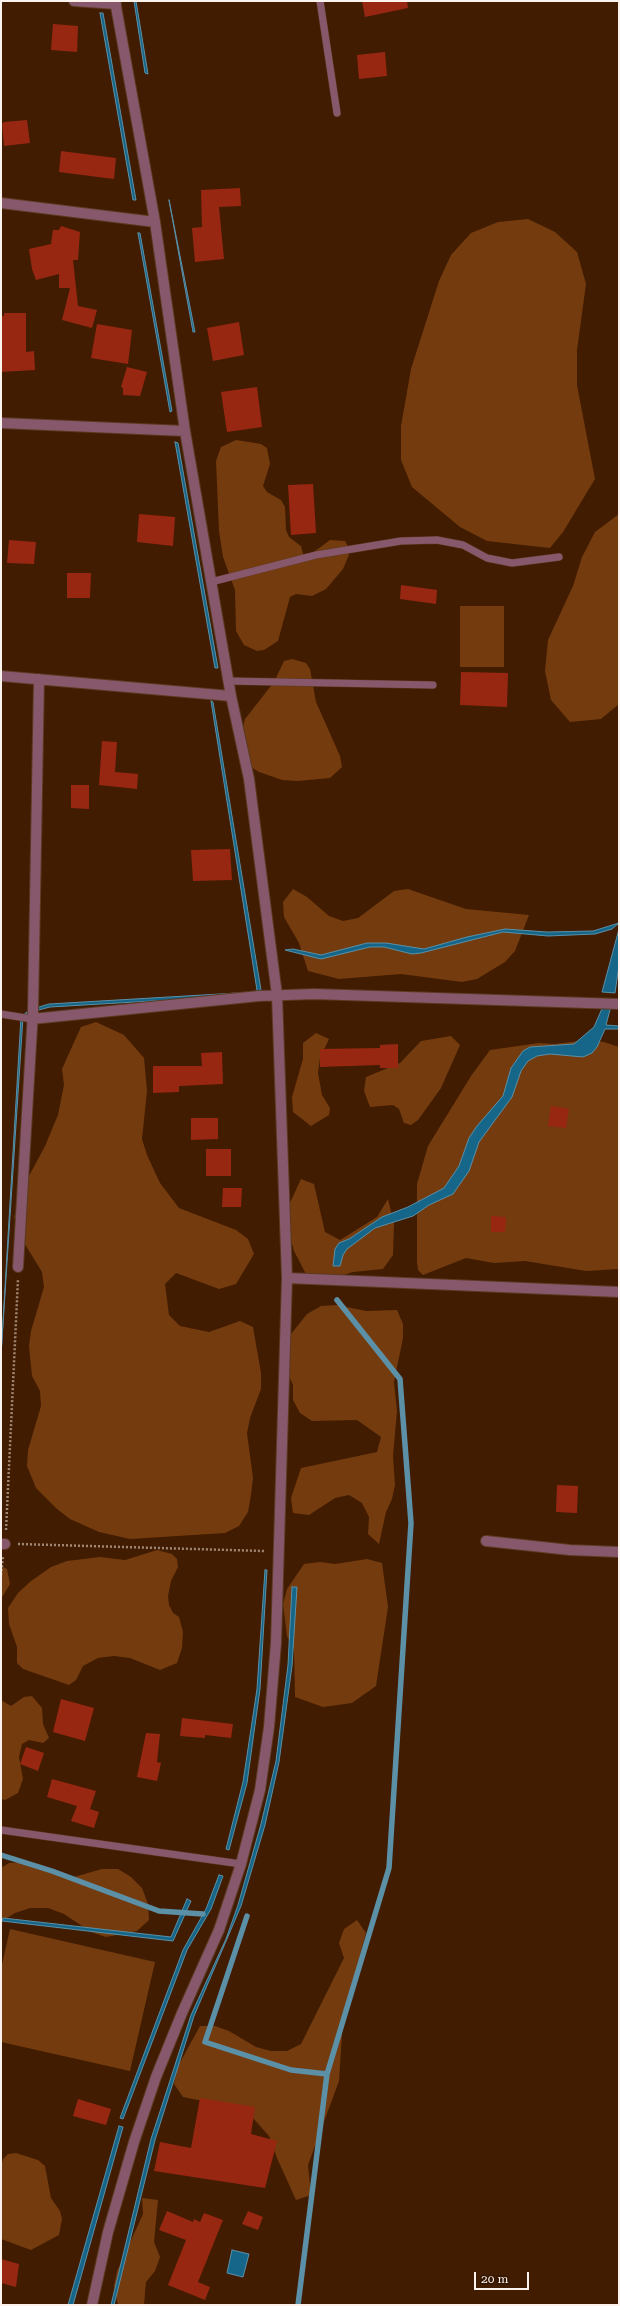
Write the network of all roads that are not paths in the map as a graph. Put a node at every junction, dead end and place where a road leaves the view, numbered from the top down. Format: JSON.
{"nodes":[{"id":1,"x":74,"y":1,"type":"edge"},
{"id":2,"x":320,"y":1,"type":"edge"},
{"id":3,"x":116,"y":3,"type":"edge"},
{"id":4,"x":336,"y":113,"type":"dead end"},
{"id":5,"x":1,"y":203,"type":"edge"},
{"id":6,"x":155,"y":222,"type":"junction"},
{"id":7,"x":1,"y":423,"type":"edge"},
{"id":8,"x":185,"y":431,"type":"junction"},
{"id":9,"x":559,"y":558,"type":"dead end"},
{"id":10,"x":211,"y":582,"type":"junction"},
{"id":11,"x":1,"y":676,"type":"edge"},
{"id":12,"x":39,"y":679,"type":"junction"},
{"id":13,"x":228,"y":681,"type":"junction"},
{"id":14,"x":433,"y":685,"type":"dead end"},
{"id":15,"x":231,"y":696,"type":"junction"},
{"id":16,"x":276,"y":995,"type":"junction"},
{"id":17,"x":619,"y":1004,"type":"edge"},
{"id":18,"x":1,"y":1014,"type":"edge"},
{"id":19,"x":32,"y":1019,"type":"junction"},
{"id":20,"x":18,"y":1267,"type":"road end"},
{"id":21,"x":288,"y":1278,"type":"junction"},
{"id":22,"x":619,"y":1292,"type":"edge"},
{"id":23,"x":486,"y":1541,"type":"dead end"},
{"id":24,"x":619,"y":1552,"type":"edge"},
{"id":25,"x":1,"y":1830,"type":"edge"},
{"id":26,"x":241,"y":1864,"type":"junction"},
{"id":27,"x":92,"y":2305,"type":"edge"}],
"edges":[{"from":1,"to":3,"type":"street"},
{"from":2,"to":4,"type":"lane"},
{"from":3,"to":6,"type":"street"},
{"from":5,"to":6,"type":"street"},
{"from":6,"to":8,"type":"street"},
{"from":7,"to":8,"type":"street"},
{"from":8,"to":10,"type":"street"},
{"from":9,"to":10,"type":"lane"},
{"from":10,"to":13,"type":"street"},
{"from":11,"to":12,"type":"street"},
{"from":12,"to":15,"type":"street"},
{"from":12,"to":19,"type":"street"},
{"from":13,"to":14,"type":"lane"},
{"from":13,"to":15,"type":"street"},
{"from":15,"to":16,"type":"street"},
{"from":16,"to":17,"type":"street"},
{"from":16,"to":19,"type":"street"},
{"from":16,"to":21,"type":"street"},
{"from":18,"to":19,"type":"lane"},
{"from":19,"to":20,"type":"street"},
{"from":21,"to":22,"type":"street"},
{"from":21,"to":26,"type":"street"},
{"from":23,"to":24,"type":"street"},
{"from":25,"to":26,"type":"lane"},
{"from":26,"to":27,"type":"street"}]}
